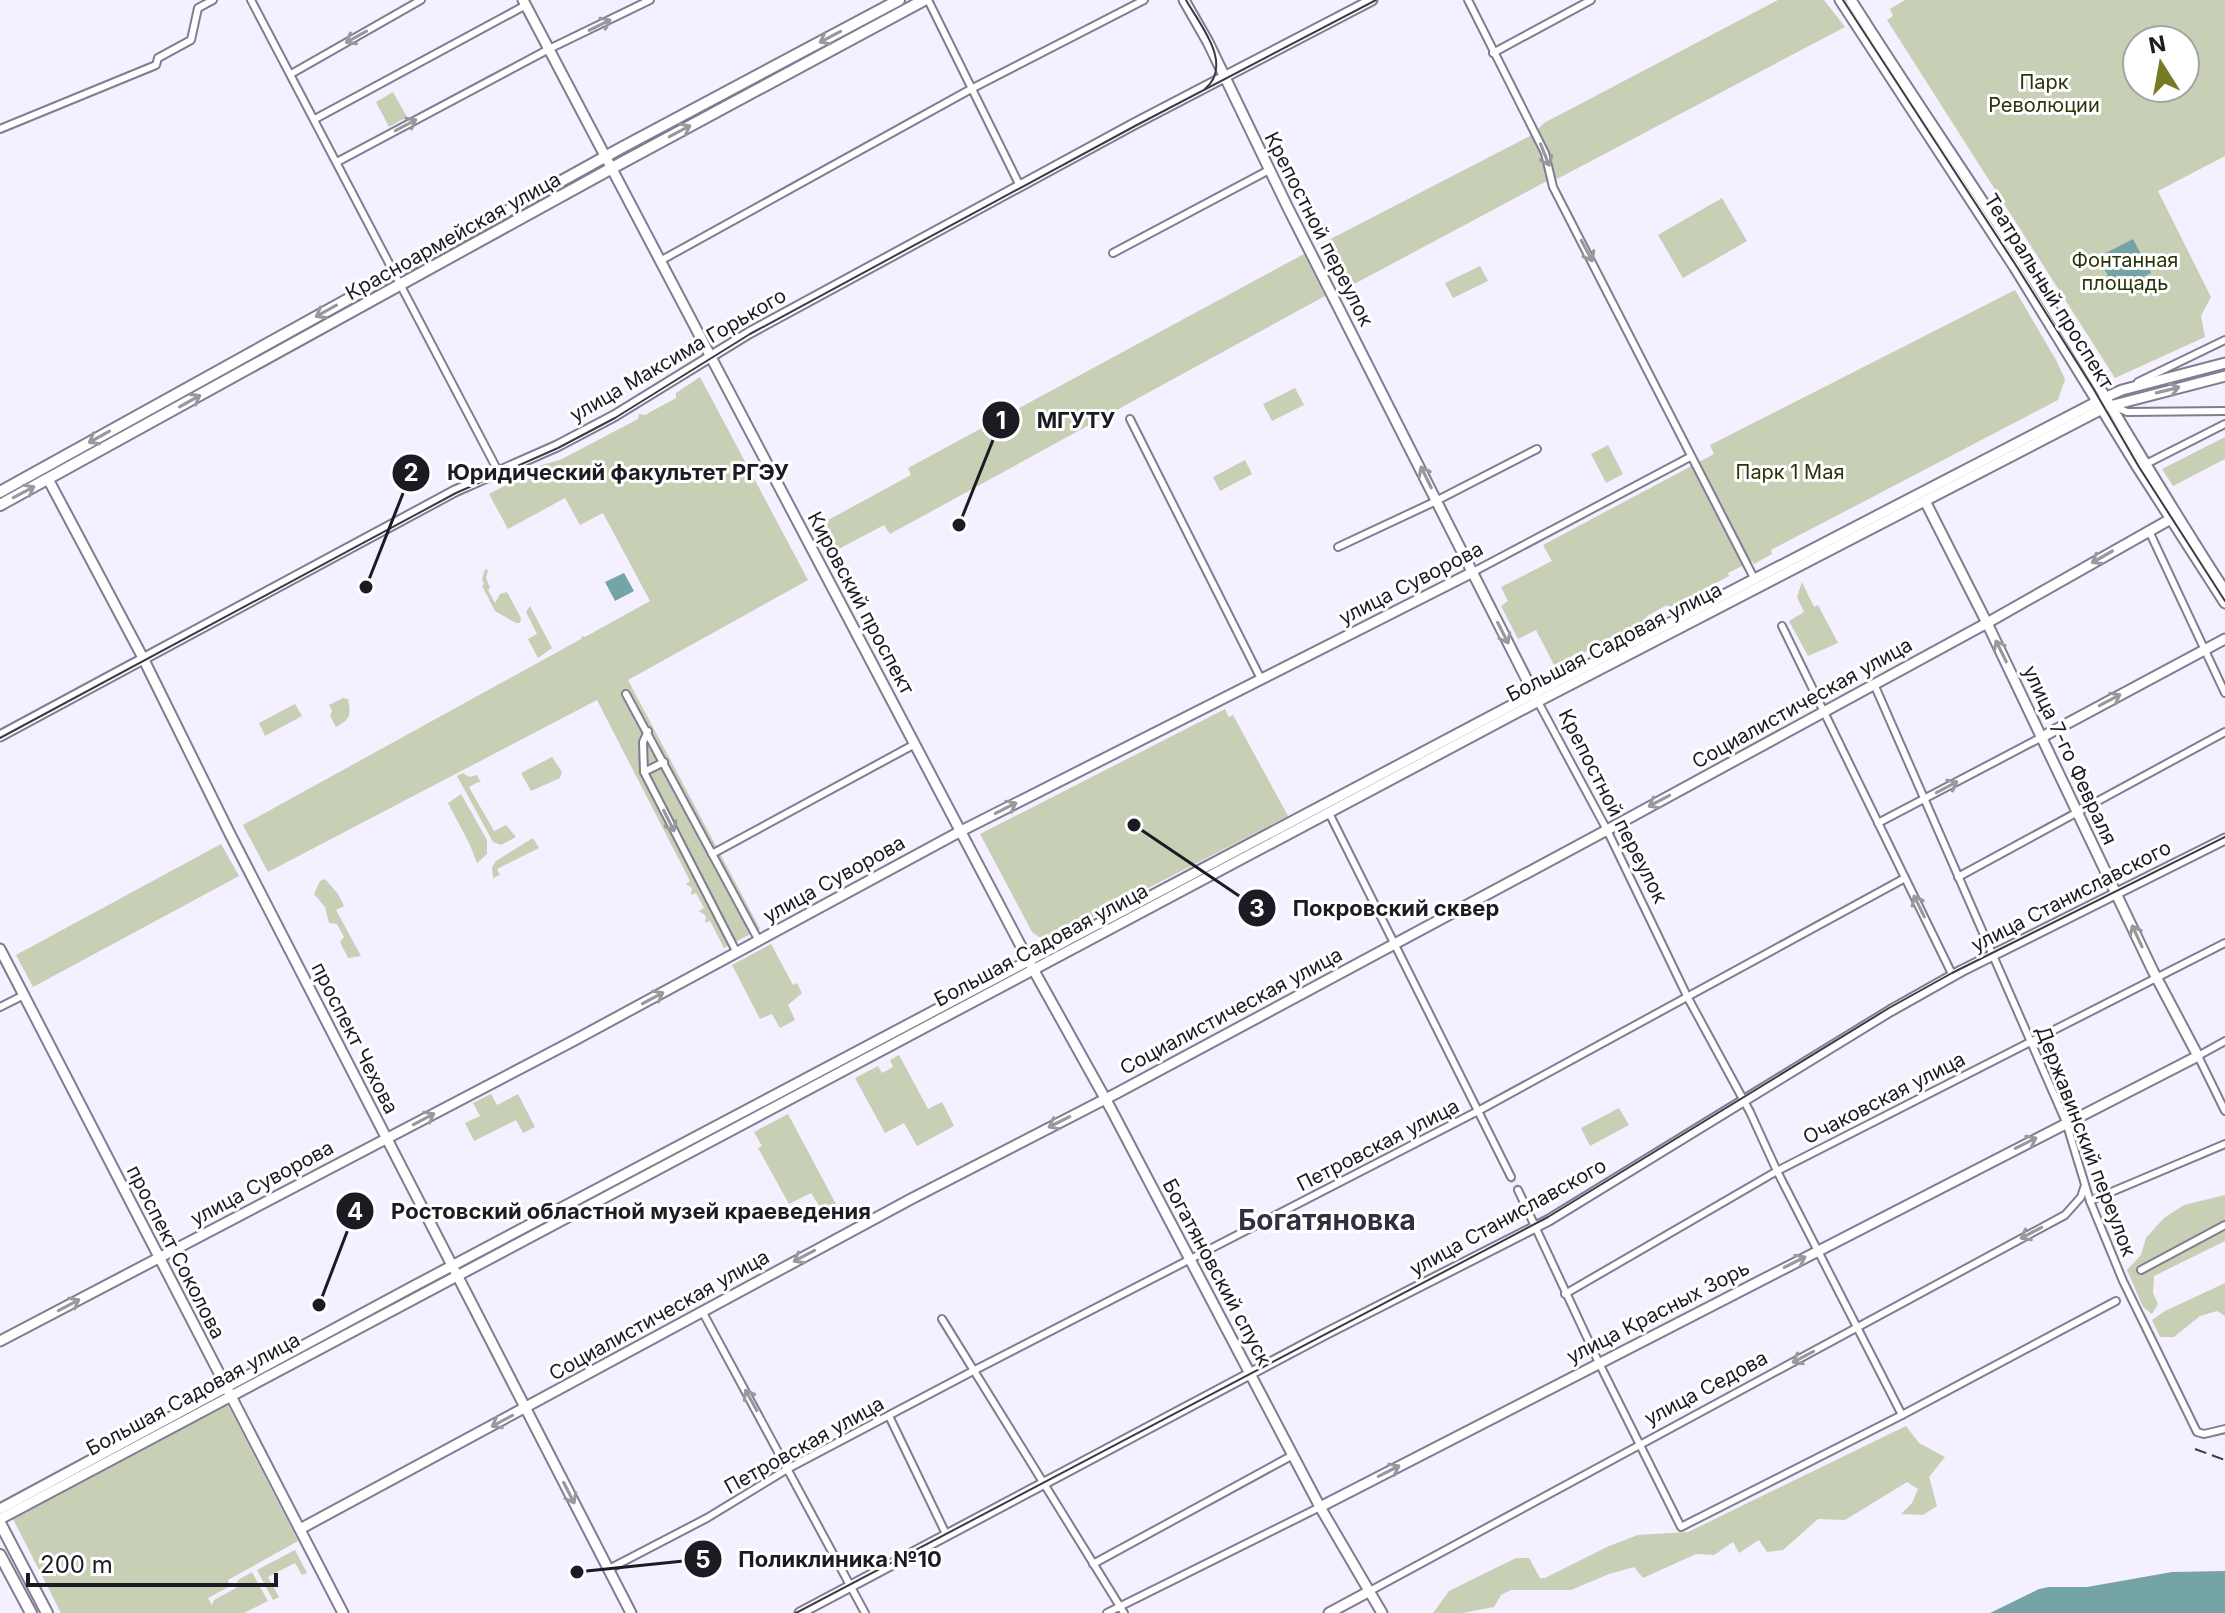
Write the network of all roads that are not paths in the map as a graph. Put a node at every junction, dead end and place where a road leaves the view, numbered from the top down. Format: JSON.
{"nodes":[{"id":1,"x":213,"y":0,"type":"edge"},
{"id":2,"x":251,"y":0,"type":"edge"},
{"id":3,"x":421,"y":0,"type":"edge"},
{"id":4,"x":650,"y":0,"type":"edge"},
{"id":5,"x":899,"y":0,"type":"edge"},
{"id":6,"x":926,"y":0,"type":"edge"},
{"id":7,"x":1144,"y":0,"type":"edge"},
{"id":8,"x":1184,"y":0,"type":"edge"},
{"id":9,"x":1372,"y":0,"type":"edge"},
{"id":10,"x":1468,"y":0,"type":"edge"},
{"id":11,"x":1591,"y":0,"type":"edge"},
{"id":12,"x":1840,"y":0,"type":"edge"},
{"id":13,"x":1851,"y":0,"type":"edge"},
{"id":14,"x":524,"y":3,"type":"edge"},
{"id":15,"x":549,"y":49,"type":"junction"},
{"id":16,"x":1493,"y":53,"type":"junction"},
{"id":17,"x":291,"y":74,"type":"junction"},
{"id":18,"x":1224,"y":78,"type":"junction"},
{"id":19,"x":971,"y":89,"type":"junction"},
{"id":20,"x":315,"y":119,"type":"junction"},
{"id":21,"x":0,"y":129,"type":"edge"},
{"id":22,"x":606,"y":157,"type":"junction"},
{"id":23,"x":337,"y":162,"type":"junction"},
{"id":24,"x":612,"y":168,"type":"junction"},
{"id":25,"x":1269,"y":170,"type":"junction"},
{"id":26,"x":1020,"y":186,"type":"junction"},
{"id":27,"x":1113,"y":253,"type":"dead end"},
{"id":28,"x":660,"y":261,"type":"junction"},
{"id":29,"x":394,"y":273,"type":"junction"},
{"id":30,"x":401,"y":286,"type":"junction"},
{"id":31,"x":2225,"y":340,"type":"edge"},
{"id":32,"x":711,"y":358,"type":"junction"},
{"id":33,"x":2225,"y":363,"type":"edge"},
{"id":34,"x":2225,"y":376,"type":"edge"},
{"id":35,"x":2122,"y":390,"type":"junction"},
{"id":36,"x":2104,"y":403,"type":"junction"},
{"id":37,"x":2225,"y":411,"type":"edge"},
{"id":38,"x":1130,"y":419,"type":"dead end"},
{"id":39,"x":2225,"y":424,"type":"edge"},
{"id":40,"x":1537,"y":449,"type":"dead end"},
{"id":41,"x":1690,"y":457,"type":"junction"},
{"id":42,"x":2144,"y":465,"type":"junction"},
{"id":43,"x":498,"y":471,"type":"junction"},
{"id":44,"x":48,"y":479,"type":"junction"},
{"id":45,"x":0,"y":492,"type":"edge"},
{"id":46,"x":1437,"y":500,"type":"junction"},
{"id":47,"x":1925,"y":501,"type":"junction"},
{"id":48,"x":0,"y":505,"type":"edge"},
{"id":49,"x":2173,"y":517,"type":"junction"},
{"id":50,"x":2149,"y":531,"type":"junction"},
{"id":51,"x":1338,"y":547,"type":"dead end"},
{"id":52,"x":1473,"y":572,"type":"junction"},
{"id":53,"x":1755,"y":580,"type":"junction"},
{"id":54,"x":2225,"y":591,"type":"edge"},
{"id":55,"x":2225,"y":603,"type":"edge"},
{"id":56,"x":1987,"y":623,"type":"junction"},
{"id":57,"x":1782,"y":626,"type":"dead end"},
{"id":58,"x":2225,"y":639,"type":"edge"},
{"id":59,"x":2205,"y":649,"type":"junction"},
{"id":60,"x":143,"y":658,"type":"junction"},
{"id":61,"x":1261,"y":679,"type":"junction"},
{"id":62,"x":1874,"y":684,"type":"junction"},
{"id":63,"x":2225,"y":693,"type":"edge"},
{"id":64,"x":626,"y":694,"type":"dead end"},
{"id":65,"x":1536,"y":698,"type":"junction"},
{"id":66,"x":1826,"y":711,"type":"junction"},
{"id":67,"x":648,"y":731,"type":"junction"},
{"id":68,"x":2225,"y":732,"type":"edge"},
{"id":69,"x":0,"y":736,"type":"edge"},
{"id":70,"x":2042,"y":737,"type":"junction"},
{"id":71,"x":915,"y":744,"type":"junction"},
{"id":72,"x":664,"y":762,"type":"junction"},
{"id":73,"x":644,"y":772,"type":"junction"},
{"id":74,"x":1924,"y":798,"type":"junction"},
{"id":75,"x":1329,"y":813,"type":"junction"},
{"id":76,"x":2076,"y":814,"type":"junction"},
{"id":77,"x":1878,"y":823,"type":"junction"},
{"id":78,"x":1607,"y":830,"type":"junction"},
{"id":79,"x":961,"y":831,"type":"junction"},
{"id":80,"x":2225,"y":839,"type":"edge"},
{"id":81,"x":712,"y":854,"type":"junction"},
{"id":82,"x":1958,"y":877,"type":"junction"},
{"id":83,"x":1905,"y":878,"type":"junction"},
{"id":84,"x":2117,"y":893,"type":"junction"},
{"id":85,"x":759,"y":941,"type":"junction"},
{"id":86,"x":2225,"y":943,"type":"edge"},
{"id":87,"x":1393,"y":944,"type":"junction"},
{"id":88,"x":0,"y":949,"type":"edge"},
{"id":89,"x":737,"y":953,"type":"junction"},
{"id":90,"x":1995,"y":955,"type":"junction"},
{"id":91,"x":1031,"y":965,"type":"junction"},
{"id":92,"x":1953,"y":976,"type":"junction"},
{"id":93,"x":2156,"y":977,"type":"junction"},
{"id":94,"x":24,"y":995,"type":"junction"},
{"id":95,"x":1688,"y":998,"type":"junction"},
{"id":96,"x":0,"y":1007,"type":"edge"},
{"id":97,"x":2032,"y":1040,"type":"junction"},
{"id":98,"x":2225,"y":1041,"type":"edge"},
{"id":99,"x":2198,"y":1056,"type":"junction"},
{"id":100,"x":1105,"y":1099,"type":"junction"},
{"id":101,"x":1744,"y":1100,"type":"junction"},
{"id":102,"x":1478,"y":1111,"type":"junction"},
{"id":103,"x":2225,"y":1111,"type":"edge"},
{"id":104,"x":2066,"y":1122,"type":"junction"},
{"id":105,"x":387,"y":1138,"type":"junction"},
{"id":106,"x":2225,"y":1144,"type":"edge"},
{"id":107,"x":1777,"y":1171,"type":"junction"},
{"id":108,"x":1511,"y":1177,"type":"tunnel mouth"},
{"id":109,"x":2086,"y":1182,"type":"junction"},
{"id":110,"x":1518,"y":1190,"type":"tunnel mouth"},
{"id":111,"x":2090,"y":1201,"type":"junction"},
{"id":112,"x":2225,"y":1225,"type":"edge"},
{"id":113,"x":1535,"y":1227,"type":"junction"},
{"id":114,"x":1817,"y":1251,"type":"junction"},
{"id":115,"x":158,"y":1258,"type":"junction"},
{"id":116,"x":1190,"y":1260,"type":"junction"},
{"id":117,"x":454,"y":1270,"type":"junction"},
{"id":118,"x":2141,"y":1270,"type":"dead end"},
{"id":119,"x":1565,"y":1294,"type":"junction"},
{"id":120,"x":2116,"y":1301,"type":"dead end"},
{"id":121,"x":702,"y":1311,"type":"junction"},
{"id":122,"x":942,"y":1319,"type":"dead end"},
{"id":123,"x":1857,"y":1328,"type":"junction"},
{"id":124,"x":0,"y":1341,"type":"edge"},
{"id":125,"x":1599,"y":1363,"type":"junction"},
{"id":126,"x":973,"y":1371,"type":"junction"},
{"id":127,"x":1252,"y":1374,"type":"junction"},
{"id":128,"x":227,"y":1391,"type":"junction"},
{"id":129,"x":526,"y":1408,"type":"junction"},
{"id":130,"x":1902,"y":1415,"type":"junction"},
{"id":131,"x":889,"y":1416,"type":"junction"},
{"id":132,"x":2225,"y":1429,"type":"edge"},
{"id":133,"x":1639,"y":1444,"type":"junction"},
{"id":134,"x":1293,"y":1455,"type":"junction"},
{"id":135,"x":789,"y":1468,"type":"junction"},
{"id":136,"x":1043,"y":1483,"type":"junction"},
{"id":137,"x":1320,"y":1507,"type":"junction"},
{"id":138,"x":0,"y":1509,"type":"edge"},
{"id":139,"x":0,"y":1521,"type":"edge"},
{"id":140,"x":300,"y":1529,"type":"junction"},
{"id":141,"x":946,"y":1534,"type":"junction"},
{"id":142,"x":0,"y":1555,"type":"edge"},
{"id":143,"x":1093,"y":1564,"type":"junction"},
{"id":144,"x":609,"y":1569,"type":"junction"},
{"id":145,"x":851,"y":1585,"type":"junction"},
{"id":146,"x":1368,"y":1592,"type":"junction"},
{"id":147,"x":1122,"y":1610,"type":"edge"},
{"id":148,"x":28,"y":1612,"type":"edge"},
{"id":149,"x":47,"y":1613,"type":"edge"},
{"id":150,"x":343,"y":1613,"type":"edge"},
{"id":151,"x":631,"y":1613,"type":"edge"},
{"id":152,"x":800,"y":1613,"type":"edge"},
{"id":153,"x":865,"y":1613,"type":"edge"},
{"id":154,"x":1107,"y":1613,"type":"edge"},
{"id":155,"x":1329,"y":1613,"type":"edge"},
{"id":156,"x":1373,"y":1613,"type":"edge"},
{"id":157,"x":1382,"y":1613,"type":"edge"}],
"edges":[{"from":1,"to":21,"type":"street"},
{"from":2,"to":17,"type":"street"},
{"from":3,"to":17,"type":"street","one_way":true},
{"from":15,"to":4,"type":"street","one_way":true},
{"from":5,"to":22,"type":"main road","name":"Красноармейская улица","one_way":true},
{"from":6,"to":19,"type":"street"},
{"from":24,"to":6,"type":"main road","name":"Красноармейская улица","one_way":true},
{"from":7,"to":19,"type":"street"},
{"from":8,"to":18,"type":"street","name":"Крепостной переулок"},
{"from":9,"to":18,"type":"street","name":"улица Максима Горького"},
{"from":10,"to":16,"type":"street"},
{"from":11,"to":16,"type":"street"},
{"from":12,"to":36,"type":"street","name":"Театральный проспект"},
{"from":13,"to":36,"type":"street","name":"Театральный проспект"},
{"from":14,"to":15,"type":"street","name":"Кировский проспект"},
{"from":14,"to":20,"type":"street"},
{"from":15,"to":22,"type":"street","name":"Кировский проспект"},
{"from":23,"to":15,"type":"street","one_way":true},
{"from":16,"to":41,"type":"street","one_way":true},
{"from":17,"to":20,"type":"street"},
{"from":18,"to":25,"type":"street","name":"Крепостной переулок"},
{"from":18,"to":26,"type":"street","name":"улица Максима Горького"},
{"from":19,"to":26,"type":"street"},
{"from":19,"to":28,"type":"street"},
{"from":20,"to":23,"type":"street"},
{"from":22,"to":24,"type":"street","name":"Кировский проспект"},
{"from":22,"to":29,"type":"main road","name":"Красноармейская улица"},
{"from":23,"to":29,"type":"street"},
{"from":24,"to":28,"type":"street","name":"Кировский проспект"},
{"from":24,"to":30,"type":"main road","name":"Красноармейская улица"},
{"from":25,"to":27,"type":"street"},
{"from":46,"to":25,"type":"street","name":"Крепостной переулок","one_way":true},
{"from":26,"to":32,"type":"street","name":"улица Максима Горького"},
{"from":28,"to":32,"type":"street","name":"Кировский проспект"},
{"from":29,"to":30,"type":"street"},
{"from":29,"to":45,"type":"main road","name":"Красноармейская улица","one_way":true},
{"from":30,"to":43,"type":"street"},
{"from":44,"to":30,"type":"main road","name":"Красноармейская улица","one_way":true},
{"from":31,"to":35,"type":"street"},
{"from":32,"to":43,"type":"street","name":"улица Максима Горького"},
{"from":32,"to":71,"type":"street","name":"Кировский проспект"},
{"from":33,"to":35,"type":"street"},
{"from":36,"to":34,"type":"street","one_way":true},
{"from":35,"to":36,"type":"street"},
{"from":36,"to":37,"type":"street"},
{"from":36,"to":42,"type":"street","name":"Театральный проспект"},
{"from":36,"to":47,"type":"street","name":"Большая Садовая улица"},
{"from":36,"to":49,"type":"street","name":"Театральный проспект"},
{"from":36,"to":53,"type":"street","name":"Большая Садовая улица"},
{"from":38,"to":61,"type":"street"},
{"from":39,"to":42,"type":"street"},
{"from":40,"to":46,"type":"street"},
{"from":41,"to":52,"type":"street","name":"улица Суворова"},
{"from":41,"to":53,"type":"street"},
{"from":42,"to":49,"type":"street","name":"Театральный проспект"},
{"from":43,"to":60,"type":"street","name":"улица Максима Горького"},
{"from":48,"to":44,"type":"main road","name":"Красноармейская улица","one_way":true},
{"from":44,"to":60,"type":"street","name":"проспект Чехова"},
{"from":46,"to":51,"type":"street"},
{"from":46,"to":52,"type":"street","name":"Крепостной переулок"},
{"from":47,"to":56,"type":"street","name":"улица 7-го Февраля"},
{"from":47,"to":65,"type":"street","name":"Большая Садовая улица"},
{"from":49,"to":50,"type":"street","name":"Социалистическая улица"},
{"from":49,"to":54,"type":"street","name":"Театральный проспект"},
{"from":49,"to":55,"type":"street","name":"Театральный проспект"},
{"from":50,"to":56,"type":"street","name":"Социалистическая улица","one_way":true},
{"from":50,"to":59,"type":"street"},
{"from":52,"to":61,"type":"street","name":"улица Суворова"},
{"from":52,"to":65,"type":"street","name":"Крепостной переулок","one_way":true},
{"from":53,"to":65,"type":"street","name":"Большая Садовая улица"},
{"from":56,"to":62,"type":"street","name":"Социалистическая улица"},
{"from":70,"to":56,"type":"street","name":"улица 7-го Февраля","one_way":true},
{"from":57,"to":66,"type":"street"},
{"from":58,"to":59,"type":"street"},
{"from":59,"to":63,"type":"street"},
{"from":70,"to":59,"type":"street","one_way":true},
{"from":60,"to":69,"type":"street","name":"улица Максима Горького"},
{"from":60,"to":105,"type":"street","name":"проспект Чехова"},
{"from":79,"to":61,"type":"street","name":"улица Суворова","one_way":true},
{"from":62,"to":66,"type":"street","name":"Социалистическая улица"},
{"from":62,"to":74,"type":"street","name":"Державинский переулок"},
{"from":64,"to":67,"type":"street"},
{"from":65,"to":75,"type":"street","name":"Большая Садовая улица"},
{"from":65,"to":78,"type":"street","name":"Крепостной переулок"},
{"from":65,"to":91,"type":"street","name":"Большая Садовая улица"},
{"from":66,"to":77,"type":"street"},
{"from":66,"to":78,"type":"street","name":"Социалистическая улица","one_way":true},
{"from":67,"to":72,"type":"street"},
{"from":67,"to":73,"type":"street"},
{"from":68,"to":76,"type":"street"},
{"from":74,"to":70,"type":"street","one_way":true},
{"from":70,"to":76,"type":"street","name":"улица 7-го Февраля"},
{"from":71,"to":79,"type":"street","name":"Кировский проспект"},
{"from":71,"to":81,"type":"street"},
{"from":72,"to":73,"type":"street"},
{"from":72,"to":81,"type":"street"},
{"from":73,"to":89,"type":"street","one_way":true},
{"from":74,"to":77,"type":"street"},
{"from":74,"to":82,"type":"street","name":"Державинский переулок"},
{"from":75,"to":87,"type":"street"},
{"from":75,"to":91,"type":"street","name":"Большая Садовая улица"},
{"from":76,"to":82,"type":"street"},
{"from":76,"to":84,"type":"street","name":"улица 7-го Февраля"},
{"from":77,"to":83,"type":"street"},
{"from":78,"to":87,"type":"street","name":"Социалистическая улица"},
{"from":78,"to":95,"type":"street","name":"Крепостной переулок"},
{"from":79,"to":85,"type":"street","name":"улица Суворова"},
{"from":79,"to":91,"type":"street","name":"Кировский проспект"},
{"from":80,"to":84,"type":"street","name":"улица Станиславского"},
{"from":81,"to":85,"type":"street"},
{"from":82,"to":90,"type":"street","name":"Державинский переулок"},
{"from":92,"to":83,"type":"street","one_way":true},
{"from":83,"to":95,"type":"street","name":"Петровская улица"},
{"from":84,"to":90,"type":"street","name":"улица Станиславского"},
{"from":93,"to":84,"type":"street","name":"улица 7-го Февраля","one_way":true},
{"from":85,"to":89,"type":"street","name":"улица Суворова"},
{"from":86,"to":93,"type":"street","name":"Очаковская улица"},
{"from":87,"to":100,"type":"street","name":"Социалистическая улица"},
{"from":87,"to":102,"type":"street"},
{"from":88,"to":94,"type":"street","name":"проспект Соколова"},
{"from":105,"to":89,"type":"street","name":"улица Суворова","one_way":true},
{"from":90,"to":92,"type":"street","name":"улица Станиславского"},
{"from":90,"to":97,"type":"street","name":"Державинский переулок"},
{"from":91,"to":100,"type":"street","name":"Богатяновский спуск"},
{"from":91,"to":117,"type":"street","name":"Большая Садовая улица"},
{"from":92,"to":101,"type":"street","name":"улица Станиславского"},
{"from":93,"to":97,"type":"street","name":"Очаковская улица"},
{"from":93,"to":99,"type":"street","name":"улица 7-го Февраля"},
{"from":94,"to":96,"type":"street"},
{"from":94,"to":115,"type":"street","name":"проспект Соколова"},
{"from":95,"to":101,"type":"street","name":"Крепостной переулок"},
{"from":95,"to":102,"type":"street","name":"Петровская улица"},
{"from":97,"to":104,"type":"street","name":"Державинский переулок"},
{"from":97,"to":107,"type":"street","name":"Очаковская улица"},
{"from":98,"to":99,"type":"street","name":"улица Красных Зорь"},
{"from":99,"to":103,"type":"street","name":"улица 7-го Февраля"},
{"from":99,"to":104,"type":"street","name":"улица Красных Зорь"},
{"from":100,"to":116,"type":"street","name":"Богатяновский спуск"},
{"from":100,"to":121,"type":"street","name":"Социалистическая улица","one_way":true},
{"from":101,"to":107,"type":"street","name":"Крепостной переулок"},
{"from":101,"to":113,"type":"street","name":"улица Станиславского"},
{"from":102,"to":108,"type":"street"},
{"from":102,"to":116,"type":"street","name":"Петровская улица"},
{"from":104,"to":109,"type":"street","name":"Державинский переулок"},
{"from":114,"to":104,"type":"street","name":"улица Красных Зорь","one_way":true},
{"from":105,"to":115,"type":"street","name":"улица Суворова"},
{"from":105,"to":117,"type":"street","name":"проспект Чехова"},
{"from":106,"to":111,"type":"street"},
{"from":107,"to":114,"type":"street","name":"Крепостной переулок"},
{"from":107,"to":119,"type":"street","name":"Очаковская улица"},
{"from":109,"to":111,"type":"street","name":"Державинский переулок"},
{"from":109,"to":123,"type":"street","name":"улица Седова","one_way":true},
{"from":110,"to":113,"type":"street"},
{"from":111,"to":132,"type":"street","name":"Державинский переулок"},
{"from":112,"to":118,"type":"street"},
{"from":113,"to":119,"type":"street"},
{"from":113,"to":127,"type":"street","name":"улица Станиславского"},
{"from":114,"to":123,"type":"street","name":"Крепостной переулок"},
{"from":125,"to":114,"type":"street","name":"улица Красных Зорь","one_way":true},
{"from":124,"to":115,"type":"street","name":"улица Суворова","one_way":true},
{"from":115,"to":128,"type":"street","name":"проспект Соколова"},
{"from":116,"to":126,"type":"street","name":"Петровская улица"},
{"from":116,"to":127,"type":"street","name":"Богатяновский спуск"},
{"from":117,"to":128,"type":"street","name":"Большая Садовая улица"},
{"from":117,"to":129,"type":"street","name":"проспект Чехова"},
{"from":119,"to":125,"type":"street"},
{"from":120,"to":130,"type":"street"},
{"from":121,"to":129,"type":"street","name":"Социалистическая улица"},
{"from":135,"to":121,"type":"street","one_way":true},
{"from":122,"to":126,"type":"street"},
{"from":123,"to":130,"type":"street","name":"Крепостной переулок"},
{"from":123,"to":133,"type":"street","name":"улица Седова","one_way":true},
{"from":125,"to":133,"type":"street"},
{"from":137,"to":125,"type":"street","name":"улица Красных Зорь","one_way":true},
{"from":126,"to":131,"type":"street","name":"Петровская улица"},
{"from":126,"to":136,"type":"street"},
{"from":127,"to":134,"type":"street","name":"Богатяновский спуск"},
{"from":127,"to":136,"type":"street","name":"улица Станиславского"},
{"from":128,"to":138,"type":"street","name":"Большая Садовая улица"},
{"from":128,"to":139,"type":"street","name":"Большая Садовая улица"},
{"from":128,"to":140,"type":"street","name":"проспект Соколова"},
{"from":129,"to":140,"type":"street","name":"Социалистическая улица","one_way":true},
{"from":129,"to":144,"type":"street","name":"проспект Чехова","one_way":true},
{"from":130,"to":133,"type":"street"},
{"from":131,"to":135,"type":"street","name":"Петровская улица"},
{"from":131,"to":141,"type":"street"},
{"from":133,"to":146,"type":"street","name":"улица Седова"},
{"from":134,"to":137,"type":"street","name":"Богатяновский спуск"},
{"from":134,"to":143,"type":"street"},
{"from":135,"to":144,"type":"street","name":"Петровская улица"},
{"from":135,"to":145,"type":"street"},
{"from":136,"to":141,"type":"street","name":"улица Станиславского"},
{"from":136,"to":143,"type":"street"},
{"from":137,"to":146,"type":"street","name":"Богатяновский спуск"},
{"from":137,"to":147,"type":"street","name":"улица Красных Зорь"},
{"from":139,"to":149,"type":"main road"},
{"from":140,"to":150,"type":"street","name":"проспект Соколова"},
{"from":141,"to":145,"type":"street","name":"улица Станиславского"},
{"from":142,"to":148,"type":"main road"},
{"from":143,"to":147,"type":"street"},
{"from":144,"to":151,"type":"street","name":"проспект Чехова"},
{"from":145,"to":152,"type":"street","name":"улица Станиславского"},
{"from":145,"to":153,"type":"street"},
{"from":146,"to":155,"type":"street","name":"улица Седова"},
{"from":146,"to":156,"type":"street","name":"Богатяновский спуск"},
{"from":146,"to":157,"type":"street","name":"Богатяновский спуск"},
{"from":147,"to":154,"type":"street","name":"улица Красных Зорь"}]}
